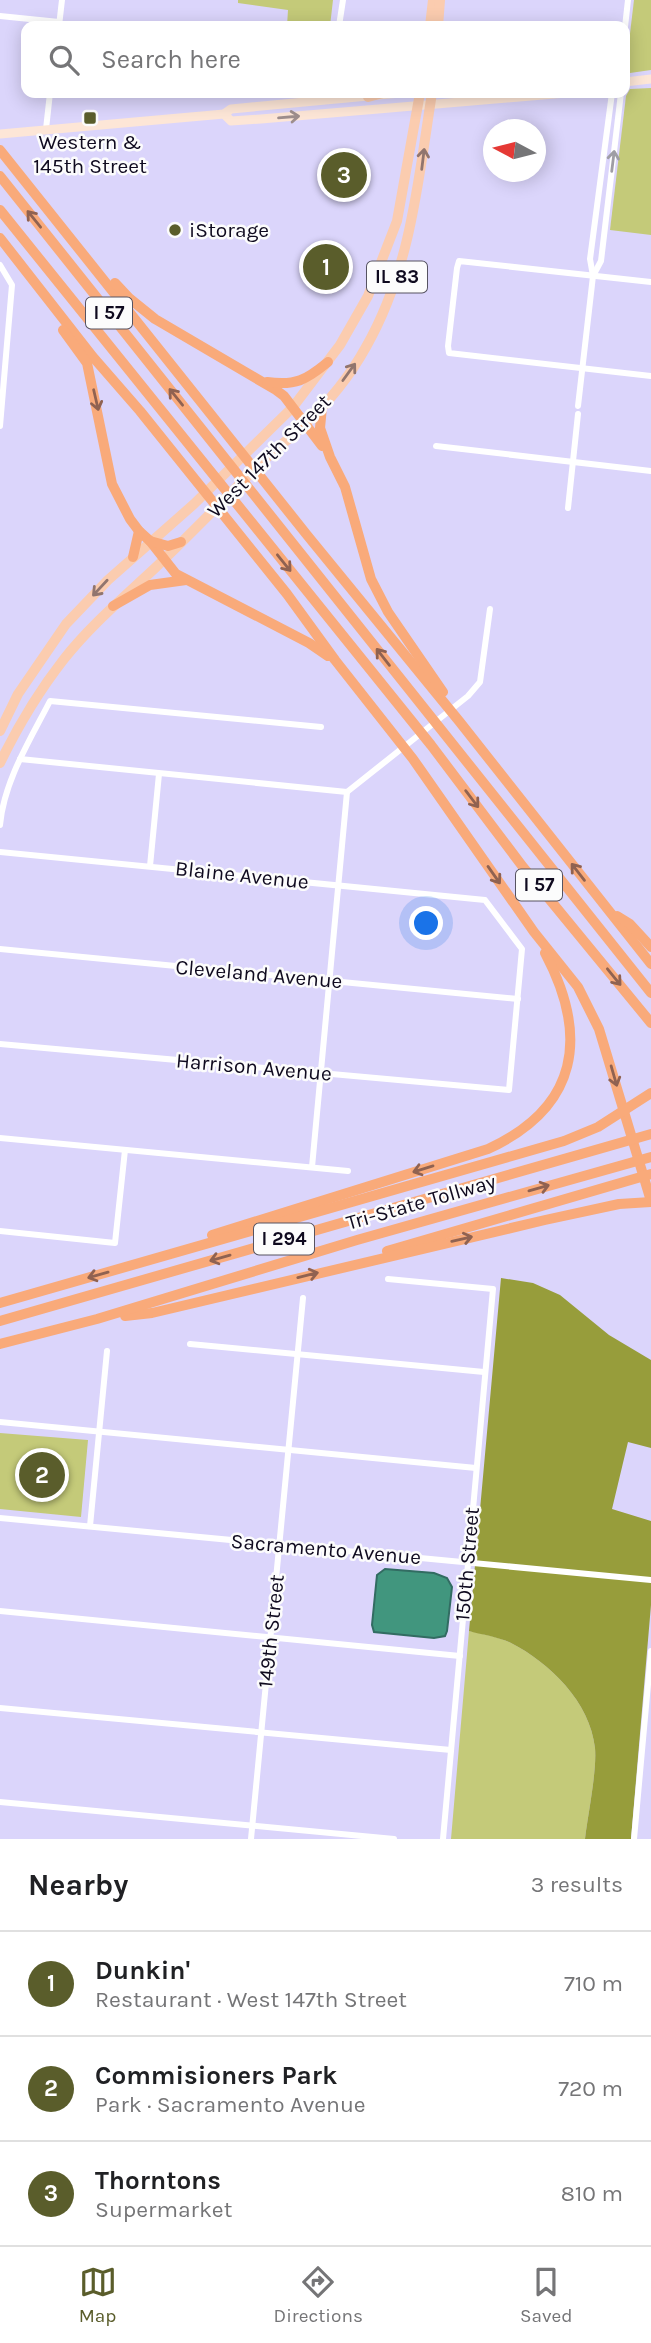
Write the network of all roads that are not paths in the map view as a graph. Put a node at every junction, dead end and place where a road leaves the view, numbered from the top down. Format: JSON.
{"nodes":[{"id":1,"x":62,"y":0,"type":"edge"},
{"id":2,"x":343,"y":0,"type":"edge"},
{"id":3,"x":433,"y":0,"type":"edge"},
{"id":4,"x":440,"y":0,"type":"edge"},
{"id":5,"x":628,"y":0,"type":"edge"},
{"id":6,"x":0,"y":16,"type":"edge"},
{"id":7,"x":37,"y":21,"type":"edge"},
{"id":8,"x":59,"y":21,"type":"edge"},
{"id":9,"x":340,"y":21,"type":"edge"},
{"id":10,"x":431,"y":21,"type":"edge"},
{"id":11,"x":438,"y":21,"type":"edge"},
{"id":12,"x":626,"y":21,"type":"edge"},
{"id":13,"x":651,"y":79,"type":"edge"},
{"id":14,"x":630,"y":81,"type":"edge"},
{"id":15,"x":49,"y":98,"type":"edge"},
{"id":16,"x":314,"y":98,"type":"edge"},
{"id":17,"x":419,"y":98,"type":"edge"},
{"id":18,"x":431,"y":98,"type":"edge"},
{"id":19,"x":514,"y":98,"type":"edge"},
{"id":20,"x":611,"y":98,"type":"edge"},
{"id":21,"x":620,"y":98,"type":"edge"},
{"id":22,"x":418,"y":106,"type":"junction"},
{"id":23,"x":430,"y":106,"type":"junction"},
{"id":24,"x":224,"y":114,"type":"junction"},
{"id":25,"x":46,"y":129,"type":"junction"},
{"id":26,"x":0,"y":134,"type":"edge"},
{"id":27,"x":0,"y":150,"type":"edge"},
{"id":28,"x":0,"y":176,"type":"edge"},
{"id":29,"x":597,"y":200,"type":"junction"},
{"id":30,"x":608,"y":201,"type":"junction"},
{"id":31,"x":0,"y":210,"type":"edge"},
{"id":32,"x":0,"y":238,"type":"edge"},
{"id":33,"x":15,"y":258,"type":"junction"},
{"id":34,"x":0,"y":265,"type":"edge"},
{"id":35,"x":96,"y":267,"type":"junction"},
{"id":36,"x":593,"y":276,"type":"junction"},
{"id":37,"x":651,"y":282,"type":"edge"},
{"id":38,"x":0,"y":284,"type":"edge"},
{"id":39,"x":12,"y":285,"type":"junction"},
{"id":40,"x":328,"y":362,"type":"junction"},
{"id":41,"x":583,"y":368,"type":"junction"},
{"id":42,"x":651,"y":376,"type":"edge"},
{"id":43,"x":2,"y":378,"type":"edge"},
{"id":44,"x":262,"y":382,"type":"junction"},
{"id":45,"x":578,"y":406,"type":"dead end"},
{"id":46,"x":293,"y":407,"type":"junction"},
{"id":47,"x":321,"y":407,"type":"junction"},
{"id":48,"x":578,"y":414,"type":"dead end"},
{"id":49,"x":305,"y":424,"type":"junction"},
{"id":50,"x":0,"y":426,"type":"edge"},
{"id":51,"x":436,"y":446,"type":"dead end"},
{"id":52,"x":330,"y":457,"type":"junction"},
{"id":53,"x":573,"y":463,"type":"junction"},
{"id":54,"x":651,"y":471,"type":"edge"},
{"id":55,"x":568,"y":508,"type":"dead end"},
{"id":56,"x":139,"y":531,"type":"junction"},
{"id":57,"x":150,"y":541,"type":"junction"},
{"id":58,"x":181,"y":542,"type":"junction"},
{"id":59,"x":133,"y":556,"type":"junction"},
{"id":60,"x":164,"y":559,"type":"junction"},
{"id":61,"x":186,"y":580,"type":"junction"},
{"id":62,"x":113,"y":606,"type":"junction"},
{"id":63,"x":489,"y":609,"type":"dead end"},
{"id":64,"x":335,"y":660,"type":"junction"},
{"id":65,"x":440,"y":693,"type":"junction"},
{"id":66,"x":321,"y":727,"type":"dead end"},
{"id":67,"x":0,"y":731,"type":"edge"},
{"id":68,"x":20,"y":760,"type":"junction"},
{"id":69,"x":0,"y":763,"type":"edge"},
{"id":70,"x":159,"y":774,"type":"junction"},
{"id":71,"x":347,"y":792,"type":"junction"},
{"id":72,"x":0,"y":825,"type":"edge"},
{"id":73,"x":0,"y":852,"type":"edge"},
{"id":74,"x":150,"y":866,"type":"junction"},
{"id":75,"x":339,"y":885,"type":"junction"},
{"id":76,"x":607,"y":909,"type":"junction"},
{"id":77,"x":651,"y":947,"type":"edge"},
{"id":78,"x":0,"y":949,"type":"edge"},
{"id":79,"x":651,"y":964,"type":"edge"},
{"id":80,"x":561,"y":973,"type":"junction"},
{"id":81,"x":330,"y":981,"type":"junction"},
{"id":82,"x":651,"y":993,"type":"edge"},
{"id":83,"x":518,"y":999,"type":"junction"},
{"id":84,"x":651,"y":1023,"type":"edge"},
{"id":85,"x":0,"y":1044,"type":"edge"},
{"id":86,"x":321,"y":1072,"type":"junction"},
{"id":87,"x":651,"y":1093,"type":"edge"},
{"id":88,"x":651,"y":1135,"type":"edge"},
{"id":89,"x":0,"y":1138,"type":"edge"},
{"id":90,"x":125,"y":1150,"type":"junction"},
{"id":91,"x":651,"y":1157,"type":"edge"},
{"id":92,"x":312,"y":1167,"type":"junction"},
{"id":93,"x":348,"y":1171,"type":"dead end"},
{"id":94,"x":651,"y":1174,"type":"edge"},
{"id":95,"x":651,"y":1202,"type":"edge"},
{"id":96,"x":0,"y":1231,"type":"edge"},
{"id":97,"x":135,"y":1264,"type":"junction"},
{"id":98,"x":348,"y":1265,"type":"junction"},
{"id":99,"x":388,"y":1279,"type":"dead end"},
{"id":100,"x":303,"y":1298,"type":"dead end"},
{"id":101,"x":0,"y":1303,"type":"edge"},
{"id":102,"x":97,"y":1319,"type":"junction"},
{"id":103,"x":0,"y":1321,"type":"edge"},
{"id":104,"x":0,"y":1344,"type":"edge"},
{"id":105,"x":190,"y":1344,"type":"dead end"},
{"id":106,"x":107,"y":1352,"type":"dead end"},
{"id":107,"x":298,"y":1354,"type":"junction"},
{"id":108,"x":484,"y":1372,"type":"junction"},
{"id":109,"x":0,"y":1422,"type":"edge"},
{"id":110,"x":99,"y":1432,"type":"junction"},
{"id":111,"x":289,"y":1450,"type":"junction"},
{"id":112,"x":476,"y":1468,"type":"junction"},
{"id":113,"x":0,"y":1518,"type":"edge"},
{"id":114,"x":90,"y":1526,"type":"junction"},
{"id":115,"x":280,"y":1544,"type":"junction"},
{"id":116,"x":467,"y":1562,"type":"junction"},
{"id":117,"x":651,"y":1580,"type":"edge"},
{"id":118,"x":0,"y":1611,"type":"edge"},
{"id":119,"x":271,"y":1636,"type":"junction"},
{"id":120,"x":651,"y":1651,"type":"edge"},
{"id":121,"x":460,"y":1656,"type":"junction"},
{"id":122,"x":0,"y":1708,"type":"edge"},
{"id":123,"x":262,"y":1732,"type":"junction"},
{"id":124,"x":451,"y":1751,"type":"junction"},
{"id":125,"x":0,"y":1802,"type":"edge"},
{"id":126,"x":253,"y":1825,"type":"junction"},
{"id":127,"x":251,"y":1839,"type":"edge"},
{"id":128,"x":394,"y":1839,"type":"edge"},
{"id":129,"x":443,"y":1839,"type":"edge"},
{"id":130,"x":634,"y":1839,"type":"edge"}],
"edges":[{"from":1,"to":8,"type":"street"},
{"from":2,"to":9,"type":"street"},
{"from":3,"to":10,"type":"main road"},
{"from":4,"to":11,"type":"main road"},
{"from":5,"to":12,"type":"street"},
{"from":6,"to":7,"type":"street"},
{"from":13,"to":14,"type":"main road"},
{"from":15,"to":25,"type":"street"},
{"from":16,"to":24,"type":"main road"},
{"from":17,"to":22,"type":"main road","name":"West 147th Street","number":"IL 83"},
{"from":18,"to":23,"type":"main road","name":"West 147th Street","number":"IL 83"},
{"from":19,"to":23,"type":"main road"},
{"from":20,"to":29,"type":"street"},
{"from":30,"to":21,"type":"street","one_way":true},
{"from":22,"to":23,"type":"main road"},
{"from":24,"to":22,"type":"main road","one_way":true},
{"from":22,"to":40,"type":"main road","name":"West 147th Street","number":"IL 83"},
{"from":47,"to":23,"type":"main road","name":"West 147th Street","number":"IL 83","one_way":true},
{"from":24,"to":25,"type":"main road"},
{"from":25,"to":26,"type":"main road"},
{"from":27,"to":35,"type":"highway"},
{"from":82,"to":28,"type":"highway","number":"I 57","one_way":true},
{"from":29,"to":30,"type":"street"},
{"from":29,"to":36,"type":"street"},
{"from":30,"to":36,"type":"street"},
{"from":31,"to":84,"type":"highway","number":"I 57","one_way":true},
{"from":32,"to":33,"type":"highway"},
{"from":33,"to":56,"type":"highway","one_way":true},
{"from":33,"to":64,"type":"highway"},
{"from":34,"to":39,"type":"street"},
{"from":35,"to":44,"type":"highway"},
{"from":35,"to":65,"type":"highway"},
{"from":36,"to":37,"type":"street"},
{"from":36,"to":41,"type":"street"},
{"from":36,"to":41,"type":"street"},
{"from":38,"to":39,"type":"street"},
{"from":39,"to":43,"type":"street"},
{"from":40,"to":44,"type":"highway"},
{"from":40,"to":46,"type":"main road","name":"West 147th Street","number":"IL 83"},
{"from":41,"to":42,"type":"street"},
{"from":41,"to":45,"type":"street"},
{"from":43,"to":50,"type":"street"},
{"from":44,"to":46,"type":"highway"},
{"from":46,"to":49,"type":"highway"},
{"from":46,"to":57,"type":"main road","name":"West 147th Street","number":"IL 83"},
{"from":47,"to":49,"type":"main road","name":"West 147th Street","number":"IL 83"},
{"from":47,"to":52,"type":"highway"},
{"from":48,"to":53,"type":"street"},
{"from":49,"to":52,"type":"highway"},
{"from":49,"to":58,"type":"main road","name":"West 147th Street","number":"IL 83"},
{"from":51,"to":53,"type":"street"},
{"from":52,"to":65,"type":"highway"},
{"from":53,"to":54,"type":"street"},
{"from":53,"to":55,"type":"street"},
{"from":56,"to":57,"type":"highway"},
{"from":56,"to":59,"type":"highway"},
{"from":57,"to":58,"type":"highway"},
{"from":57,"to":59,"type":"main road","name":"West 147th Street","number":"IL 83"},
{"from":57,"to":60,"type":"highway"},
{"from":58,"to":60,"type":"main road","name":"West 147th Street","number":"IL 83"},
{"from":59,"to":67,"type":"main road","name":"West 147th Street","number":"IL 83","one_way":true},
{"from":60,"to":61,"type":"highway"},
{"from":60,"to":62,"type":"main road","name":"West 147th Street","number":"IL 83"},
{"from":61,"to":62,"type":"highway"},
{"from":61,"to":64,"type":"highway"},
{"from":62,"to":69,"type":"main road","name":"West 147th Street","number":"IL 83"},
{"from":63,"to":71,"type":"street"},
{"from":64,"to":80,"type":"highway","one_way":true},
{"from":76,"to":65,"type":"highway","one_way":true},
{"from":66,"to":68,"type":"street"},
{"from":68,"to":70,"type":"street"},
{"from":68,"to":72,"type":"street"},
{"from":70,"to":71,"type":"street"},
{"from":70,"to":74,"type":"street"},
{"from":71,"to":75,"type":"street"},
{"from":73,"to":74,"type":"street","name":"Blaine Avenue"},
{"from":74,"to":75,"type":"street","name":"Blaine Avenue"},
{"from":75,"to":81,"type":"street"},
{"from":75,"to":83,"type":"street","name":"Blaine Avenue"},
{"from":76,"to":77,"type":"highway"},
{"from":76,"to":79,"type":"highway"},
{"from":78,"to":81,"type":"street","name":"Cleveland Avenue"},
{"from":80,"to":95,"type":"highway","one_way":true},
{"from":80,"to":97,"type":"highway","one_way":true},
{"from":81,"to":83,"type":"street","name":"Cleveland Avenue"},
{"from":81,"to":86,"type":"street"},
{"from":83,"to":86,"type":"street","name":"Harrison Avenue"},
{"from":85,"to":86,"type":"street","name":"Harrison Avenue"},
{"from":86,"to":92,"type":"street"},
{"from":87,"to":97,"type":"highway"},
{"from":88,"to":103,"type":"highway","name":"Tri-State Tollway","number":"I 294","one_way":true},
{"from":89,"to":90,"type":"street"},
{"from":90,"to":92,"type":"street"},
{"from":90,"to":96,"type":"street"},
{"from":102,"to":91,"type":"highway","name":"Tri-State Tollway","number":"I 294","one_way":true},
{"from":92,"to":93,"type":"street"},
{"from":94,"to":98,"type":"highway"},
{"from":98,"to":95,"type":"highway","one_way":true},
{"from":97,"to":101,"type":"highway","one_way":true},
{"from":102,"to":98,"type":"highway","one_way":true},
{"from":99,"to":108,"type":"street","name":"150th Street"},
{"from":100,"to":107,"type":"street","name":"149th Street"},
{"from":102,"to":104,"type":"highway","name":"Tri-State Tollway","number":"I 294"},
{"from":105,"to":107,"type":"street"},
{"from":106,"to":110,"type":"street"},
{"from":107,"to":108,"type":"street"},
{"from":107,"to":111,"type":"street","name":"149th Street"},
{"from":108,"to":112,"type":"street","name":"150th Street"},
{"from":109,"to":110,"type":"street"},
{"from":110,"to":111,"type":"street"},
{"from":110,"to":114,"type":"street"},
{"from":111,"to":112,"type":"street"},
{"from":111,"to":115,"type":"street","name":"149th Street"},
{"from":112,"to":116,"type":"street","name":"150th Street"},
{"from":113,"to":114,"type":"street","name":"Sacramento Avenue"},
{"from":114,"to":115,"type":"street","name":"Sacramento Avenue"},
{"from":115,"to":116,"type":"street","name":"Sacramento Avenue"},
{"from":115,"to":119,"type":"street","name":"149th Street"},
{"from":116,"to":117,"type":"street","name":"Sacramento Avenue"},
{"from":116,"to":121,"type":"street","name":"150th Street"},
{"from":118,"to":119,"type":"street"},
{"from":119,"to":121,"type":"street"},
{"from":119,"to":123,"type":"street","name":"149th Street"},
{"from":120,"to":130,"type":"street"},
{"from":121,"to":124,"type":"street","name":"150th Street"},
{"from":122,"to":123,"type":"street"},
{"from":123,"to":124,"type":"street"},
{"from":123,"to":126,"type":"street","name":"149th Street"},
{"from":124,"to":129,"type":"street","name":"150th Street"},
{"from":125,"to":126,"type":"street"},
{"from":126,"to":127,"type":"street","name":"149th Street"},
{"from":126,"to":128,"type":"street"}]}
